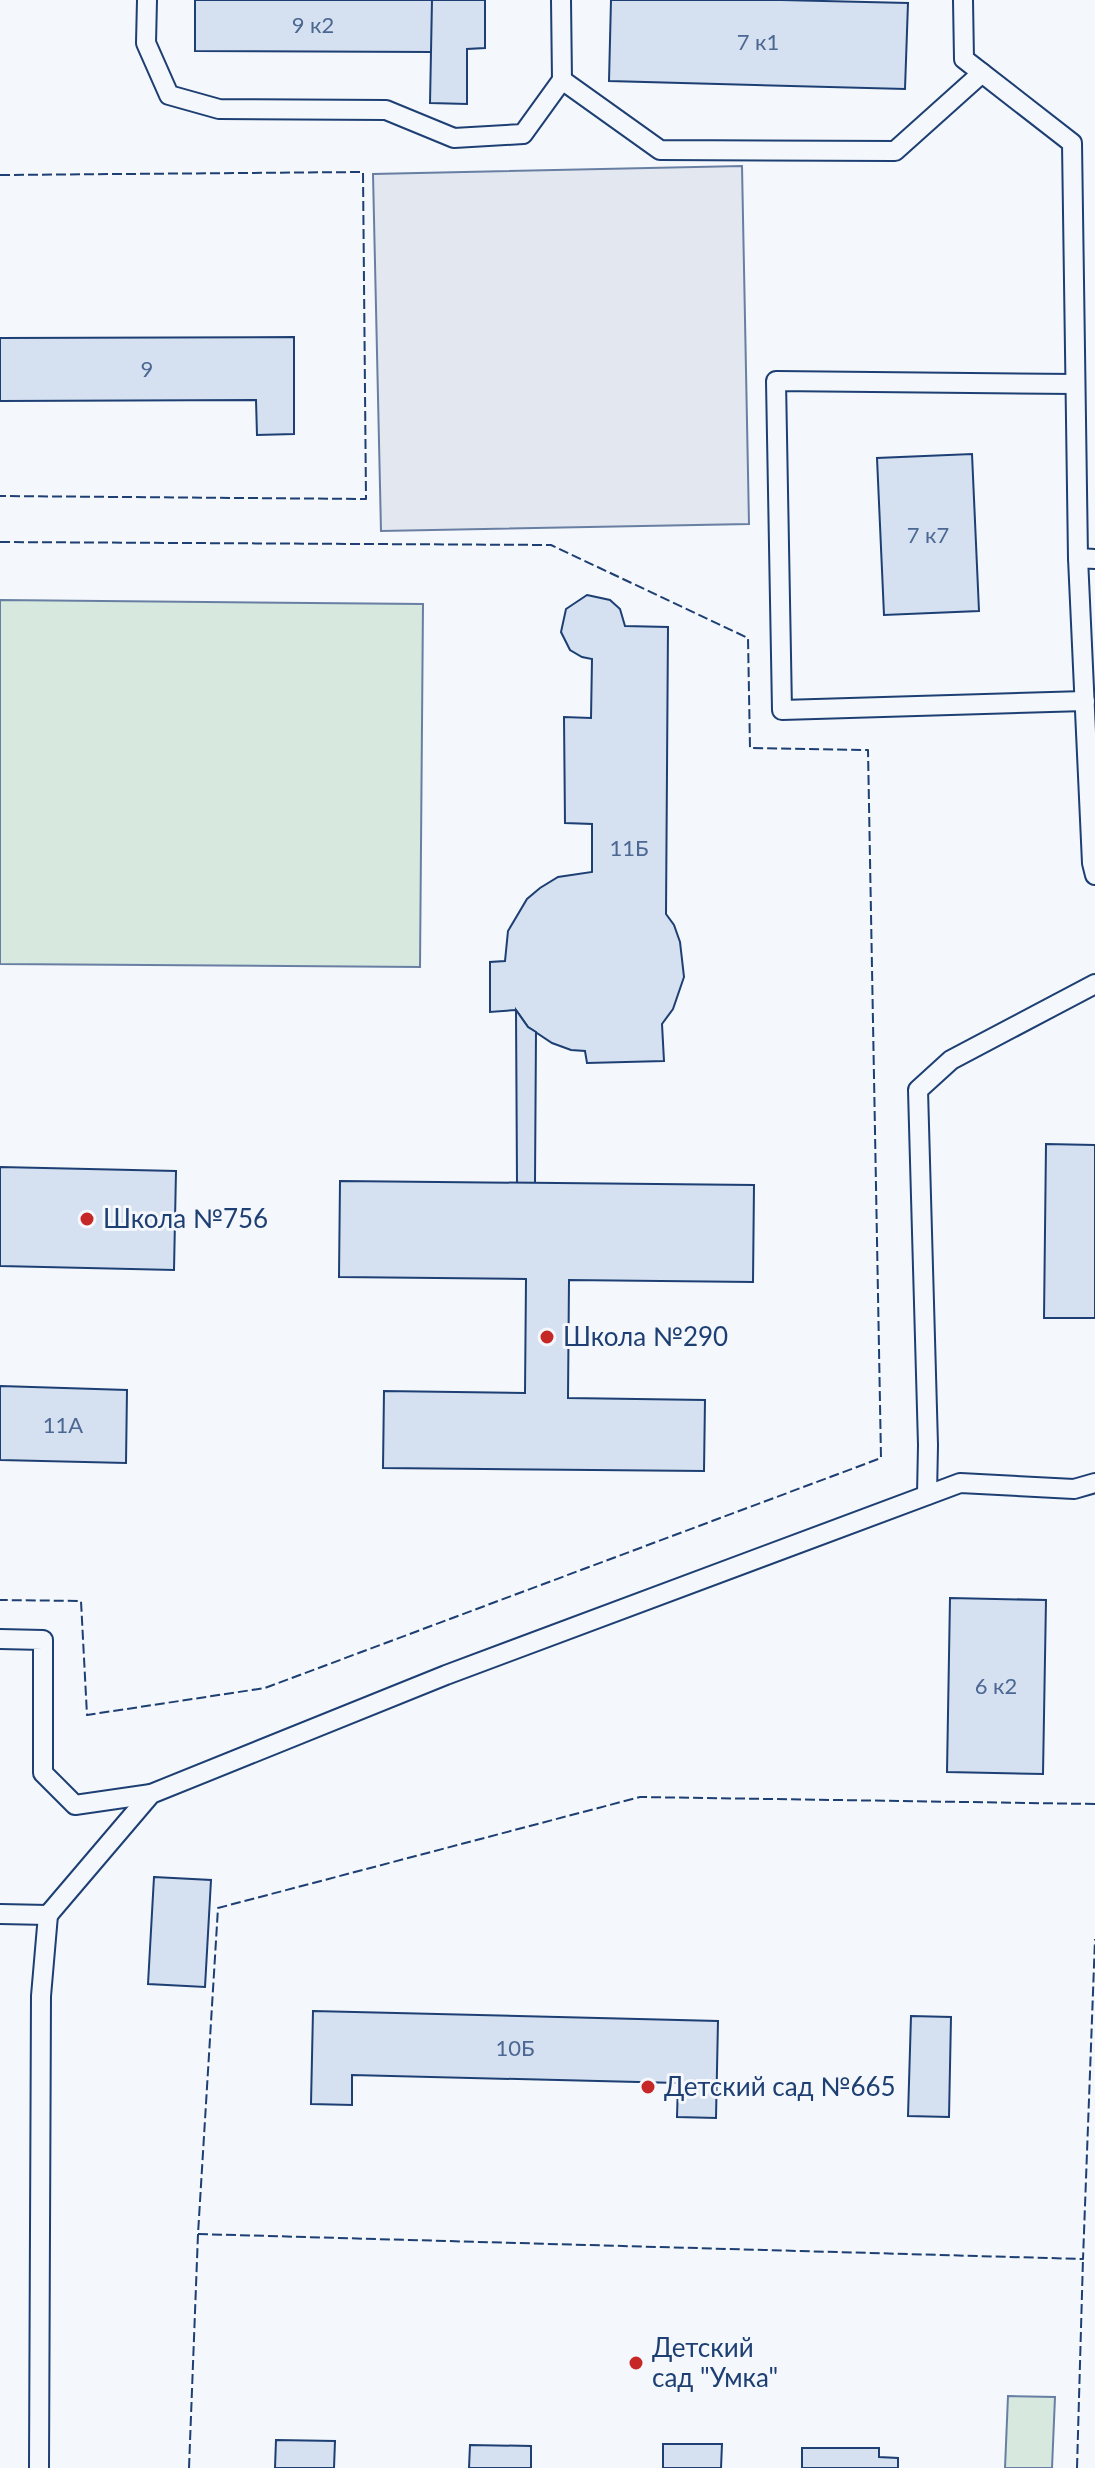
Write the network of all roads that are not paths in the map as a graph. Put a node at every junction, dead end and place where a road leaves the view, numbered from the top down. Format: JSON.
{"nodes":[{"id":1,"x":147,"y":0,"type":"edge"},
{"id":2,"x":561,"y":0,"type":"edge"},
{"id":3,"x":963,"y":0,"type":"edge"},
{"id":4,"x":982,"y":73,"type":"junction"},
{"id":5,"x":562,"y":80,"type":"junction"},
{"id":6,"x":1075,"y":384,"type":"junction"},
{"id":7,"x":1086,"y":558,"type":"edge"},
{"id":8,"x":1085,"y":701,"type":"junction"},
{"id":9,"x":1095,"y":875,"type":"edge"},
{"id":10,"x":1095,"y":984,"type":"edge"},
{"id":11,"x":1095,"y":1483,"type":"edge"},
{"id":12,"x":927,"y":1495,"type":"junction"},
{"id":13,"x":0,"y":1639,"type":"edge"},
{"id":14,"x":151,"y":1794,"type":"junction"},
{"id":15,"x":0,"y":1914,"type":"edge"},
{"id":16,"x":48,"y":1915,"type":"junction"},
{"id":17,"x":39,"y":2468,"type":"edge"}],
"edges":[{"from":1,"to":5,"type":"lane"},
{"from":2,"to":5,"type":"lane"},
{"from":3,"to":4,"type":"lane"},
{"from":4,"to":5,"type":"lane"},
{"from":4,"to":6,"type":"lane"},
{"from":6,"to":7,"type":"lane"},
{"from":6,"to":8,"type":"lane"},
{"from":7,"to":8,"type":"lane"},
{"from":8,"to":9,"type":"lane"},
{"from":10,"to":12,"type":"lane"},
{"from":11,"to":12,"type":"lane"},
{"from":12,"to":14,"type":"lane"},
{"from":13,"to":14,"type":"lane"},
{"from":14,"to":16,"type":"lane"},
{"from":15,"to":16,"type":"lane"},
{"from":16,"to":17,"type":"lane"}]}
